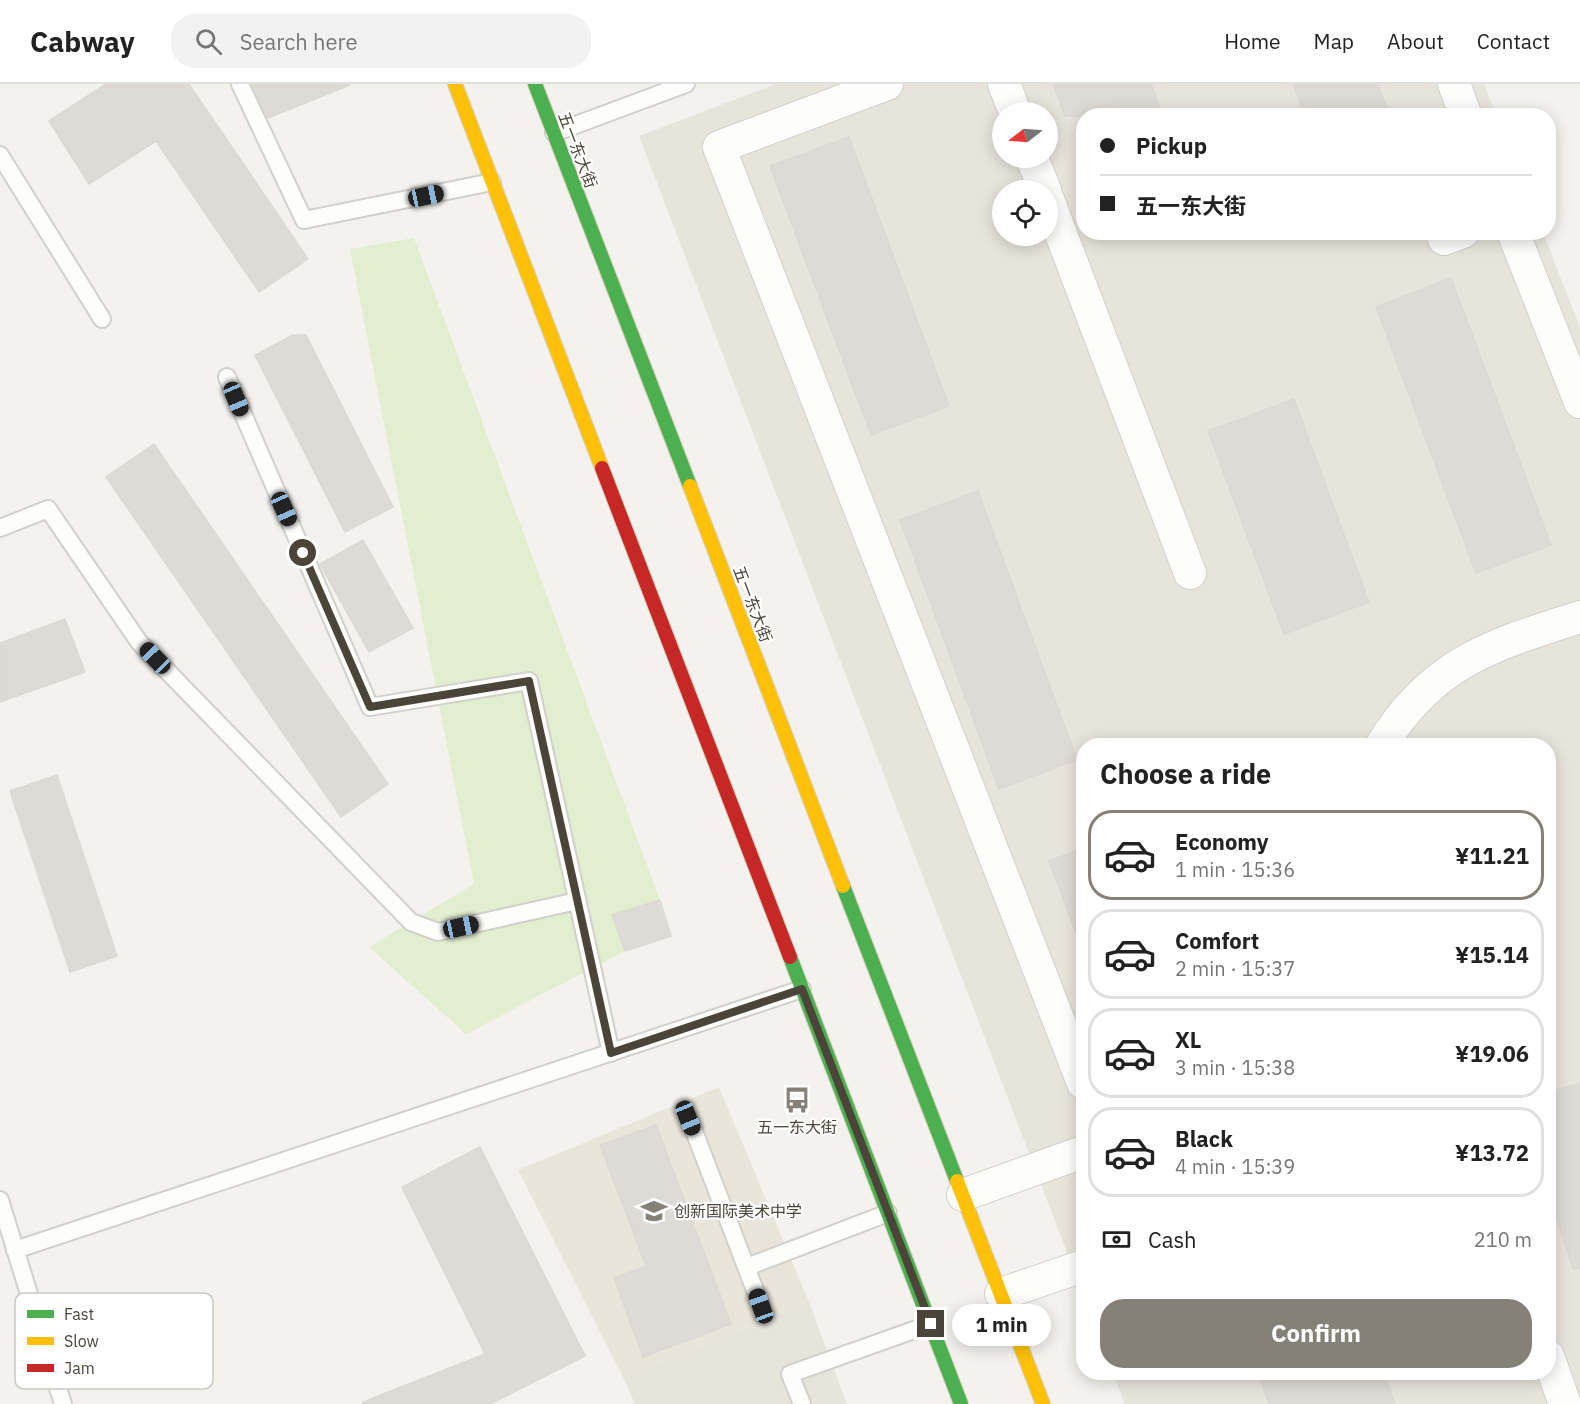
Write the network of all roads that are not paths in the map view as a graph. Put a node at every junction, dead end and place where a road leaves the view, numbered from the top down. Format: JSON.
{"nodes":[{"id":1,"x":240,"y":84,"type":"edge"},
{"id":2,"x":455,"y":84,"type":"edge"},
{"id":3,"x":535,"y":84,"type":"edge"},
{"id":4,"x":686,"y":84,"type":"edge"},
{"id":5,"x":887,"y":84,"type":"edge"},
{"id":6,"x":1004,"y":84,"type":"edge"},
{"id":7,"x":1454,"y":84,"type":"edge"},
{"id":8,"x":1011,"y":102,"type":"edge"},
{"id":9,"x":1463,"y":108,"type":"edge"},
{"id":10,"x":554,"y":133,"type":"junction"},
{"id":11,"x":0,"y":155,"type":"edge"},
{"id":12,"x":492,"y":182,"type":"junction"},
{"id":13,"x":1058,"y":226,"type":"edge"},
{"id":14,"x":1516,"y":240,"type":"edge"},
{"id":15,"x":102,"y":319,"type":"dead end"},
{"id":16,"x":227,"y":377,"type":"dead end"},
{"id":17,"x":1580,"y":402,"type":"edge"},
{"id":18,"x":0,"y":528,"type":"edge"},
{"id":19,"x":1190,"y":573,"type":"dead end"},
{"id":20,"x":1580,"y":616,"type":"edge"},
{"id":21,"x":1387,"y":738,"type":"edge"},
{"id":22,"x":577,"y":901,"type":"junction"},
{"id":23,"x":802,"y":989,"type":"junction"},
{"id":24,"x":611,"y":1053,"type":"junction"},
{"id":25,"x":1076,"y":1065,"type":"edge"},
{"id":26,"x":688,"y":1118,"type":"dead end"},
{"id":27,"x":1076,"y":1155,"type":"edge"},
{"id":28,"x":963,"y":1195,"type":"junction"},
{"id":29,"x":0,"y":1200,"type":"edge"},
{"id":30,"x":888,"y":1213,"type":"junction"},
{"id":31,"x":15,"y":1250,"type":"junction"},
{"id":32,"x":747,"y":1268,"type":"junction"},
{"id":33,"x":1076,"y":1268,"type":"edge"},
{"id":34,"x":28,"y":1293,"type":"edge"},
{"id":35,"x":1001,"y":1294,"type":"junction"},
{"id":36,"x":761,"y":1306,"type":"dead end"},
{"id":37,"x":931,"y":1324,"type":"junction"},
{"id":38,"x":1556,"y":1379,"type":"edge"},
{"id":39,"x":58,"y":1389,"type":"edge"},
{"id":40,"x":63,"y":1404,"type":"edge"},
{"id":41,"x":801,"y":1404,"type":"edge"},
{"id":42,"x":961,"y":1404,"type":"edge"},
{"id":43,"x":1043,"y":1404,"type":"edge"},
{"id":44,"x":1565,"y":1404,"type":"edge"}],
"edges":[{"from":1,"to":12,"type":"lane"},
{"from":2,"to":12,"type":"main road"},
{"from":3,"to":10,"type":"main road","name":"五一东大街"},
{"from":4,"to":10,"type":"lane"},
{"from":5,"to":25,"type":"street"},
{"from":6,"to":8,"type":"street"},
{"from":7,"to":9,"type":"street"},
{"from":10,"to":28,"type":"main road","name":"五一东大街"},
{"from":11,"to":15,"type":"lane"},
{"from":12,"to":23,"type":"main road"},
{"from":13,"to":19,"type":"street"},
{"from":14,"to":17,"type":"street"},
{"from":16,"to":22,"type":"lane"},
{"from":18,"to":22,"type":"lane"},
{"from":20,"to":21,"type":"street"},
{"from":22,"to":24,"type":"lane"},
{"from":23,"to":24,"type":"lane"},
{"from":23,"to":30,"type":"main road"},
{"from":24,"to":31,"type":"lane"},
{"from":26,"to":32,"type":"lane"},
{"from":27,"to":28,"type":"street"},
{"from":28,"to":35,"type":"main road","name":"五一东大街"},
{"from":29,"to":31,"type":"lane"},
{"from":30,"to":32,"type":"lane"},
{"from":30,"to":37,"type":"main road"},
{"from":31,"to":34,"type":"lane"},
{"from":32,"to":36,"type":"lane"},
{"from":33,"to":35,"type":"street"},
{"from":35,"to":43,"type":"main road","name":"五一东大街"},
{"from":37,"to":41,"type":"lane"},
{"from":37,"to":42,"type":"main road"},
{"from":38,"to":44,"type":"street"},
{"from":39,"to":40,"type":"lane"}]}
